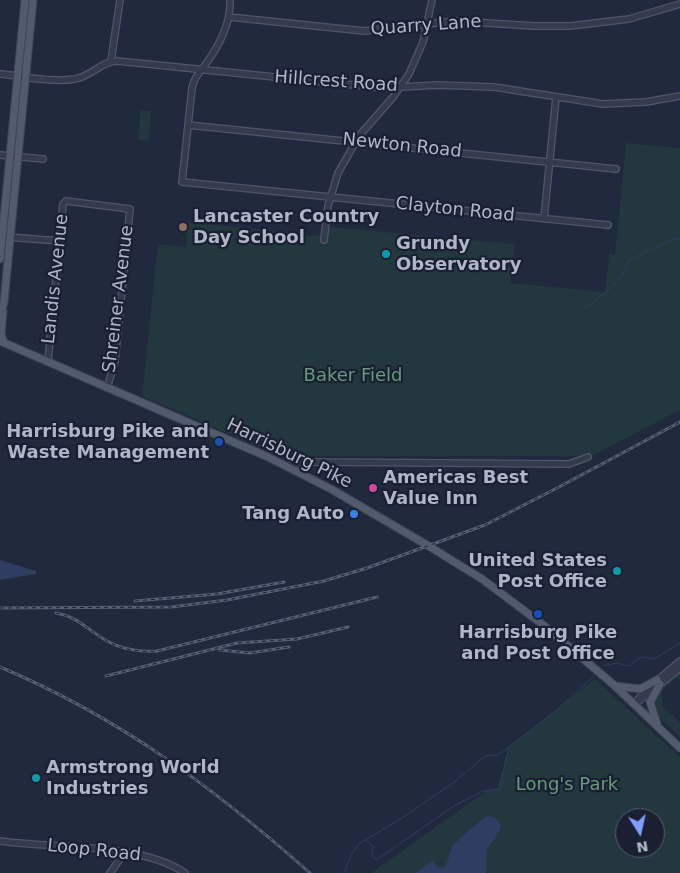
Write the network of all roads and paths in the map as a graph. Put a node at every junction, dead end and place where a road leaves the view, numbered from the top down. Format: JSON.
{"nodes":[{"id":1,"x":25,"y":0,"type":"edge"},
{"id":2,"x":32,"y":0,"type":"edge"},
{"id":3,"x":120,"y":0,"type":"edge"},
{"id":4,"x":230,"y":0,"type":"edge"},
{"id":5,"x":432,"y":0,"type":"edge"},
{"id":6,"x":680,"y":4,"type":"edge"},
{"id":7,"x":229,"y":17,"type":"junction"},
{"id":8,"x":427,"y":24,"type":"junction"},
{"id":9,"x":111,"y":60,"type":"junction"},
{"id":10,"x":201,"y":70,"type":"junction"},
{"id":11,"x":0,"y":74,"type":"edge"},
{"id":12,"x":21,"y":76,"type":"junction"},
{"id":13,"x":400,"y":88,"type":"junction"},
{"id":14,"x":680,"y":96,"type":"edge"},
{"id":15,"x":556,"y":97,"type":"junction"},
{"id":16,"x":188,"y":125,"type":"junction"},
{"id":17,"x":355,"y":142,"type":"junction"},
{"id":18,"x":0,"y":155,"type":"edge"},
{"id":19,"x":14,"y":157,"type":"junction"},
{"id":20,"x":43,"y":159,"type":"dead end"},
{"id":21,"x":550,"y":162,"type":"junction"},
{"id":22,"x":616,"y":170,"type":"dead end"},
{"id":23,"x":330,"y":198,"type":"junction"},
{"id":24,"x":130,"y":209,"type":"joint"},
{"id":25,"x":544,"y":219,"type":"junction"},
{"id":26,"x":608,"y":226,"type":"dead end"},
{"id":27,"x":4,"y":236,"type":"edge"},
{"id":28,"x":324,"y":240,"type":"dead end"},
{"id":29,"x":60,"y":241,"type":"junction"},
{"id":30,"x":0,"y":259,"type":"edge"},
{"id":31,"x":4,"y":302,"type":"junction"},
{"id":32,"x":0,"y":315,"type":"edge"},
{"id":33,"x":2,"y":342,"type":"edge"},
{"id":34,"x":48,"y":362,"type":"junction"},
{"id":35,"x":107,"y":388,"type":"junction"},
{"id":36,"x":588,"y":457,"type":"dead end"},
{"id":37,"x":286,"y":466,"type":"junction"},
{"id":38,"x":680,"y":661,"type":"edge"},
{"id":39,"x":680,"y":668,"type":"edge"},
{"id":40,"x":658,"y":682,"type":"junction"},
{"id":41,"x":614,"y":685,"type":"junction"},
{"id":42,"x":634,"y":704,"type":"junction"},
{"id":43,"x":660,"y":729,"type":"junction"},
{"id":44,"x":680,"y":748,"type":"edge"},
{"id":45,"x":0,"y":841,"type":"edge"},
{"id":46,"x":125,"y":852,"type":"junction"},
{"id":47,"x":110,"y":873,"type":"edge"},
{"id":48,"x":185,"y":873,"type":"edge"}],
"edges":[{"from":1,"to":12,"type":"main road"},
{"from":2,"to":12,"type":"main road"},
{"from":3,"to":9,"type":"street"},
{"from":4,"to":7,"type":"street"},
{"from":5,"to":8,"type":"street"},
{"from":6,"to":8,"type":"street","name":"Quarry Lane"},
{"from":7,"to":8,"type":"street","name":"Quarry Lane"},
{"from":7,"to":10,"type":"street"},
{"from":8,"to":13,"type":"street"},
{"from":9,"to":10,"type":"street","name":"Hillcrest Road"},
{"from":9,"to":12,"type":"street"},
{"from":10,"to":13,"type":"street","name":"Hillcrest Road"},
{"from":10,"to":16,"type":"street"},
{"from":11,"to":12,"type":"street"},
{"from":12,"to":19,"type":"main road"},
{"from":13,"to":15,"type":"street","name":"Hillcrest Road"},
{"from":13,"to":17,"type":"street"},
{"from":14,"to":15,"type":"street","name":"Hillcrest Road"},
{"from":15,"to":21,"type":"street"},
{"from":16,"to":17,"type":"street","name":"Newton Road"},
{"from":16,"to":23,"type":"street","name":"Clayton Road"},
{"from":17,"to":21,"type":"street","name":"Newton Road"},
{"from":17,"to":23,"type":"street"},
{"from":18,"to":19,"type":"street"},
{"from":19,"to":20,"type":"street"},
{"from":19,"to":27,"type":"main road"},
{"from":21,"to":22,"type":"street","name":"Newton Road"},
{"from":21,"to":25,"type":"street"},
{"from":23,"to":25,"type":"street","name":"Clayton Road"},
{"from":23,"to":28,"type":"street"},
{"from":24,"to":29,"type":"street","name":"Landis Avenue"},
{"from":24,"to":35,"type":"street","name":"Shreiner Avenue"},
{"from":25,"to":26,"type":"street","name":"Clayton Road"},
{"from":27,"to":29,"type":"street"},
{"from":27,"to":30,"type":"main road"},
{"from":27,"to":31,"type":"main road"},
{"from":29,"to":34,"type":"street","name":"Landis Avenue"},
{"from":31,"to":32,"type":"main road"},
{"from":31,"to":33,"type":"main road"},
{"from":33,"to":34,"type":"main road","name":"Harrisburg Pike"},
{"from":34,"to":35,"type":"main road","name":"Harrisburg Pike"},
{"from":35,"to":37,"type":"main road","name":"Harrisburg Pike"},
{"from":36,"to":37,"type":"street"},
{"from":37,"to":41,"type":"main road","name":"Harrisburg Pike"},
{"from":38,"to":40,"type":"street"},
{"from":39,"to":40,"type":"street"},
{"from":40,"to":41,"type":"main road"},
{"from":40,"to":42,"type":"street"},
{"from":40,"to":43,"type":"main road"},
{"from":41,"to":42,"type":"main road","name":"Harrisburg Pike"},
{"from":42,"to":43,"type":"main road","name":"Harrisburg Pike"},
{"from":43,"to":44,"type":"main road","name":"Harrisburg Pike"},
{"from":45,"to":46,"type":"street","name":"Loop Road"},
{"from":46,"to":47,"type":"street"},
{"from":46,"to":48,"type":"street","name":"Loop Road"}]}
